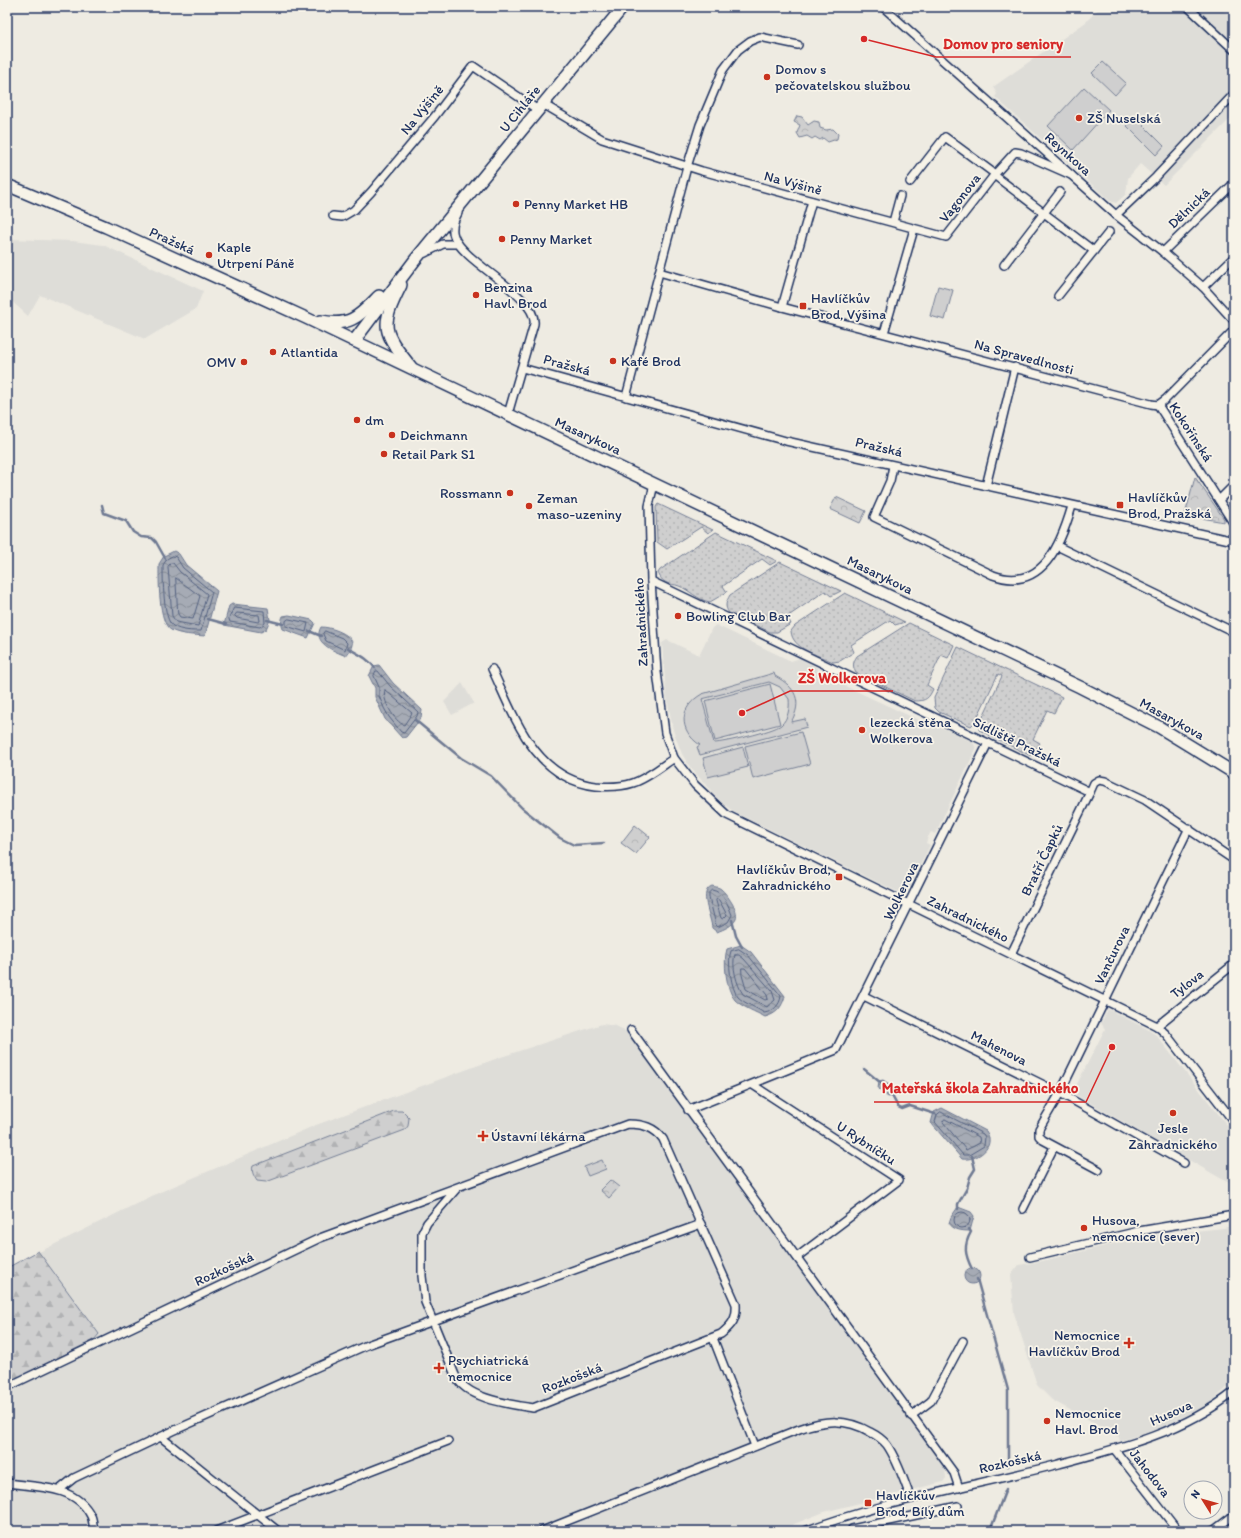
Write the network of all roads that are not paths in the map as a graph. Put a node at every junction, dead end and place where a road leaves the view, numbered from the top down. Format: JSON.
{"nodes":[{"id":1,"x":623,"y":7,"type":"edge"},
{"id":2,"x":883,"y":7,"type":"edge"},
{"id":3,"x":1191,"y":8,"type":"edge"},
{"id":4,"x":798,"y":45,"type":"dead end"},
{"id":5,"x":1234,"y":50,"type":"edge"},
{"id":6,"x":1234,"y":94,"type":"edge"},
{"id":7,"x":541,"y":107,"type":"junction"},
{"id":8,"x":687,"y":167,"type":"junction"},
{"id":9,"x":994,"y":175,"type":"junction"},
{"id":10,"x":1071,"y":175,"type":"junction"},
{"id":11,"x":910,"y":182,"type":"dead end"},
{"id":12,"x":1234,"y":183,"type":"edge"},
{"id":13,"x":7,"y":185,"type":"edge"},
{"id":14,"x":1060,"y":192,"type":"dead end"},
{"id":15,"x":900,"y":196,"type":"dead end"},
{"id":16,"x":466,"y":198,"type":"junction"},
{"id":17,"x":812,"y":201,"type":"junction"},
{"id":18,"x":1044,"y":213,"type":"junction"},
{"id":19,"x":1116,"y":215,"type":"junction"},
{"id":20,"x":333,"y":216,"type":"dead end"},
{"id":21,"x":893,"y":222,"type":"junction"},
{"id":22,"x":914,"y":229,"type":"junction"},
{"id":23,"x":1109,"y":232,"type":"dead end"},
{"id":24,"x":946,"y":237,"type":"joint"},
{"id":25,"x":458,"y":244,"type":"junction"},
{"id":26,"x":1094,"y":251,"type":"junction"},
{"id":27,"x":1163,"y":252,"type":"junction"},
{"id":28,"x":1234,"y":258,"type":"edge"},
{"id":29,"x":414,"y":261,"type":"junction"},
{"id":30,"x":1004,"y":265,"type":"dead end"},
{"id":31,"x":660,"y":272,"type":"junction"},
{"id":32,"x":1203,"y":288,"type":"junction"},
{"id":33,"x":1058,"y":296,"type":"dead end"},
{"id":34,"x":782,"y":307,"type":"junction"},
{"id":35,"x":306,"y":318,"type":"junction"},
{"id":36,"x":1234,"y":321,"type":"edge"},
{"id":37,"x":1234,"y":330,"type":"edge"},
{"id":38,"x":884,"y":334,"type":"junction"},
{"id":39,"x":354,"y":341,"type":"junction"},
{"id":40,"x":1015,"y":367,"type":"junction"},
{"id":41,"x":522,"y":368,"type":"junction"},
{"id":42,"x":412,"y":369,"type":"junction"},
{"id":43,"x":626,"y":398,"type":"junction"},
{"id":44,"x":1158,"y":405,"type":"junction"},
{"id":45,"x":508,"y":414,"type":"junction"},
{"id":46,"x":893,"y":466,"type":"junction"},
{"id":47,"x":654,"y":484,"type":"junction"},
{"id":48,"x":1234,"y":485,"type":"edge"},
{"id":49,"x":986,"y":486,"type":"junction"},
{"id":50,"x":1219,"y":500,"type":"junction"},
{"id":51,"x":1072,"y":506,"type":"junction"},
{"id":52,"x":1234,"y":524,"type":"edge"},
{"id":53,"x":1234,"y":541,"type":"edge"},
{"id":54,"x":1057,"y":546,"type":"junction"},
{"id":55,"x":651,"y":581,"type":"junction"},
{"id":56,"x":1234,"y":632,"type":"edge"},
{"id":57,"x":492,"y":669,"type":"dead end"},
{"id":58,"x":988,"y":743,"type":"junction"},
{"id":59,"x":674,"y":758,"type":"junction"},
{"id":60,"x":1234,"y":774,"type":"edge"},
{"id":61,"x":1090,"y":792,"type":"junction"},
{"id":62,"x":1189,"y":828,"type":"junction"},
{"id":63,"x":1234,"y":860,"type":"edge"},
{"id":64,"x":909,"y":905,"type":"junction"},
{"id":65,"x":1011,"y":954,"type":"junction"},
{"id":66,"x":1234,"y":964,"type":"edge"},
{"id":67,"x":864,"y":996,"type":"junction"},
{"id":68,"x":1105,"y":1000,"type":"junction"},
{"id":69,"x":1157,"y":1026,"type":"junction"},
{"id":70,"x":631,"y":1030,"type":"dead end"},
{"id":71,"x":753,"y":1085,"type":"junction"},
{"id":72,"x":1060,"y":1093,"type":"junction"},
{"id":73,"x":688,"y":1110,"type":"junction"},
{"id":74,"x":1234,"y":1122,"type":"edge"},
{"id":75,"x":1054,"y":1147,"type":"junction"},
{"id":76,"x":1184,"y":1164,"type":"dead end"},
{"id":77,"x":1099,"y":1170,"type":"dead end"},
{"id":78,"x":458,"y":1187,"type":"junction"},
{"id":79,"x":1023,"y":1209,"type":"dead end"},
{"id":80,"x":1234,"y":1215,"type":"edge"},
{"id":81,"x":701,"y":1224,"type":"junction"},
{"id":82,"x":797,"y":1257,"type":"junction"},
{"id":83,"x":1030,"y":1257,"type":"dead end"},
{"id":84,"x":432,"y":1321,"type":"junction"},
{"id":85,"x":713,"y":1338,"type":"junction"},
{"id":86,"x":964,"y":1341,"type":"dead end"},
{"id":87,"x":7,"y":1387,"type":"edge"},
{"id":88,"x":1234,"y":1392,"type":"edge"},
{"id":89,"x":911,"y":1416,"type":"junction"},
{"id":90,"x":161,"y":1437,"type":"junction"},
{"id":91,"x":448,"y":1441,"type":"dead end"},
{"id":92,"x":755,"y":1446,"type":"junction"},
{"id":93,"x":1115,"y":1450,"type":"junction"},
{"id":94,"x":7,"y":1483,"type":"edge"},
{"id":95,"x":959,"y":1488,"type":"junction"},
{"id":96,"x":59,"y":1490,"type":"junction"},
{"id":97,"x":911,"y":1499,"type":"junction"},
{"id":98,"x":958,"y":1506,"type":"dead end"},
{"id":99,"x":258,"y":1515,"type":"junction"},
{"id":100,"x":848,"y":1515,"type":"junction"},
{"id":101,"x":1234,"y":1515,"type":"edge"},
{"id":102,"x":850,"y":1530,"type":"edge"},
{"id":103,"x":94,"y":1531,"type":"edge"},
{"id":104,"x":216,"y":1531,"type":"edge"},
{"id":105,"x":278,"y":1531,"type":"edge"},
{"id":106,"x":542,"y":1531,"type":"edge"},
{"id":107,"x":805,"y":1531,"type":"edge"},
{"id":108,"x":1178,"y":1531,"type":"edge"},
{"id":109,"x":1213,"y":1531,"type":"edge"}],
"edges":[{"from":1,"to":7,"type":"main road","name":"U Cihláře"},
{"from":2,"to":10,"type":"street","name":"Reynkova"},
{"from":3,"to":5,"type":"street"},
{"from":4,"to":8,"type":"street"},
{"from":6,"to":19,"type":"street"},
{"from":7,"to":8,"type":"street","name":"Na Výšině"},
{"from":7,"to":16,"type":"main road","name":"U Cihláře"},
{"from":7,"to":20,"type":"street","name":"Na Výšině"},
{"from":8,"to":17,"type":"street","name":"Na Výšině"},
{"from":8,"to":31,"type":"street"},
{"from":9,"to":10,"type":"street","name":"Vagonova"},
{"from":9,"to":11,"type":"street"},
{"from":9,"to":18,"type":"street","name":"Vagonova"},
{"from":9,"to":24,"type":"street","name":"Vagonova"},
{"from":10,"to":19,"type":"street","name":"Reynkova"},
{"from":12,"to":27,"type":"street","name":"Dělnická"},
{"from":13,"to":35,"type":"main road","name":"Pražská"},
{"from":14,"to":18,"type":"street"},
{"from":15,"to":21,"type":"street"},
{"from":16,"to":25,"type":"street"},
{"from":16,"to":29,"type":"main road","name":"U Cihláře"},
{"from":17,"to":21,"type":"street","name":"Na Výšině"},
{"from":17,"to":34,"type":"street"},
{"from":18,"to":26,"type":"street","name":"Vagonova"},
{"from":18,"to":30,"type":"street"},
{"from":19,"to":27,"type":"street","name":"Reynkova"},
{"from":21,"to":22,"type":"street","name":"Na Výšině"},
{"from":22,"to":24,"type":"street","name":"Na Výšině"},
{"from":22,"to":38,"type":"street"},
{"from":23,"to":26,"type":"street"},
{"from":25,"to":29,"type":"street"},
{"from":25,"to":41,"type":"street","name":"Pražská"},
{"from":26,"to":33,"type":"street"},
{"from":27,"to":32,"type":"street","name":"Reynkova"},
{"from":28,"to":32,"type":"street"},
{"from":29,"to":35,"type":"main road"},
{"from":29,"to":39,"type":"main road"},
{"from":29,"to":42,"type":"main road"},
{"from":31,"to":34,"type":"street","name":"Na Spravedlnosti"},
{"from":31,"to":43,"type":"street"},
{"from":32,"to":36,"type":"street","name":"Reynkova"},
{"from":34,"to":38,"type":"street","name":"Na Spravedlnosti"},
{"from":35,"to":39,"type":"main road","name":"Pražská"},
{"from":37,"to":44,"type":"street","name":"Kokořínská"},
{"from":38,"to":40,"type":"street","name":"Na Spravedlnosti"},
{"from":39,"to":42,"type":"main road","name":"Pražská"},
{"from":40,"to":44,"type":"street","name":"Na Spravedlnosti"},
{"from":40,"to":49,"type":"street"},
{"from":41,"to":43,"type":"street","name":"Pražská"},
{"from":41,"to":45,"type":"street","name":"Pražská"},
{"from":42,"to":45,"type":"main road","name":"Pražská"},
{"from":43,"to":46,"type":"street","name":"Pražská"},
{"from":44,"to":50,"type":"street","name":"Kokořínská"},
{"from":45,"to":47,"type":"main road","name":"Masarykova"},
{"from":46,"to":49,"type":"street","name":"Pražská"},
{"from":46,"to":54,"type":"street"},
{"from":47,"to":55,"type":"street","name":"Zahradnického"},
{"from":47,"to":60,"type":"main road","name":"Masarykova"},
{"from":48,"to":50,"type":"street"},
{"from":49,"to":51,"type":"street","name":"Pražská"},
{"from":50,"to":52,"type":"street","name":"Kokořínská"},
{"from":51,"to":53,"type":"street","name":"Pražská"},
{"from":51,"to":54,"type":"street"},
{"from":54,"to":56,"type":"street"},
{"from":55,"to":58,"type":"street","name":"Sídliště Pražská"},
{"from":55,"to":59,"type":"street","name":"Zahradnického"},
{"from":57,"to":59,"type":"street"},
{"from":58,"to":61,"type":"street","name":"Sídliště Pražská"},
{"from":58,"to":64,"type":"street","name":"Wolkerova"},
{"from":59,"to":64,"type":"street","name":"Zahradnického"},
{"from":61,"to":62,"type":"street","name":"Bratří Čapků"},
{"from":61,"to":65,"type":"street","name":"Bratří Čapků"},
{"from":62,"to":63,"type":"street"},
{"from":62,"to":68,"type":"street","name":"Vančurova"},
{"from":64,"to":65,"type":"street","name":"Zahradnického"},
{"from":64,"to":67,"type":"street","name":"Wolkerova"},
{"from":65,"to":68,"type":"street","name":"Zahradnického"},
{"from":66,"to":69,"type":"street","name":"Tylova"},
{"from":67,"to":71,"type":"street","name":"Wolkerova"},
{"from":67,"to":72,"type":"street","name":"Mahenova"},
{"from":68,"to":69,"type":"street","name":"Zahradnického"},
{"from":68,"to":72,"type":"street","name":"Vančurova"},
{"from":69,"to":74,"type":"street","name":"Zahradnického"},
{"from":70,"to":73,"type":"street"},
{"from":71,"to":73,"type":"street"},
{"from":71,"to":82,"type":"street","name":"U Rybníčku"},
{"from":72,"to":75,"type":"street","name":"Vančurova"},
{"from":72,"to":76,"type":"street","name":"Mahenova"},
{"from":73,"to":82,"type":"street"},
{"from":75,"to":77,"type":"street"},
{"from":75,"to":79,"type":"street"},
{"from":78,"to":81,"type":"street","name":"Rozkošská"},
{"from":78,"to":84,"type":"street","name":"Rozkošská"},
{"from":78,"to":87,"type":"street","name":"Rozkošská"},
{"from":80,"to":83,"type":"street"},
{"from":81,"to":84,"type":"street"},
{"from":81,"to":85,"type":"street","name":"Rozkošská"},
{"from":82,"to":89,"type":"street"},
{"from":84,"to":85,"type":"street","name":"Rozkošská"},
{"from":84,"to":90,"type":"street"},
{"from":85,"to":92,"type":"street"},
{"from":86,"to":89,"type":"street"},
{"from":88,"to":93,"type":"street","name":"Husova"},
{"from":89,"to":95,"type":"street"},
{"from":90,"to":96,"type":"street"},
{"from":90,"to":99,"type":"street"},
{"from":91,"to":99,"type":"street"},
{"from":92,"to":97,"type":"street"},
{"from":92,"to":106,"type":"street"},
{"from":93,"to":95,"type":"street","name":"Rozkošská"},
{"from":93,"to":108,"type":"street","name":"Jahodova"},
{"from":94,"to":96,"type":"street"},
{"from":95,"to":97,"type":"street","name":"Rozkošská"},
{"from":96,"to":103,"type":"street"},
{"from":97,"to":100,"type":"street","name":"Rozkošská"},
{"from":98,"to":102,"type":"street"},
{"from":99,"to":104,"type":"street"},
{"from":99,"to":105,"type":"street"},
{"from":100,"to":102,"type":"street"},
{"from":100,"to":107,"type":"street","name":"Rozkošská"},
{"from":101,"to":109,"type":"street"}]}
